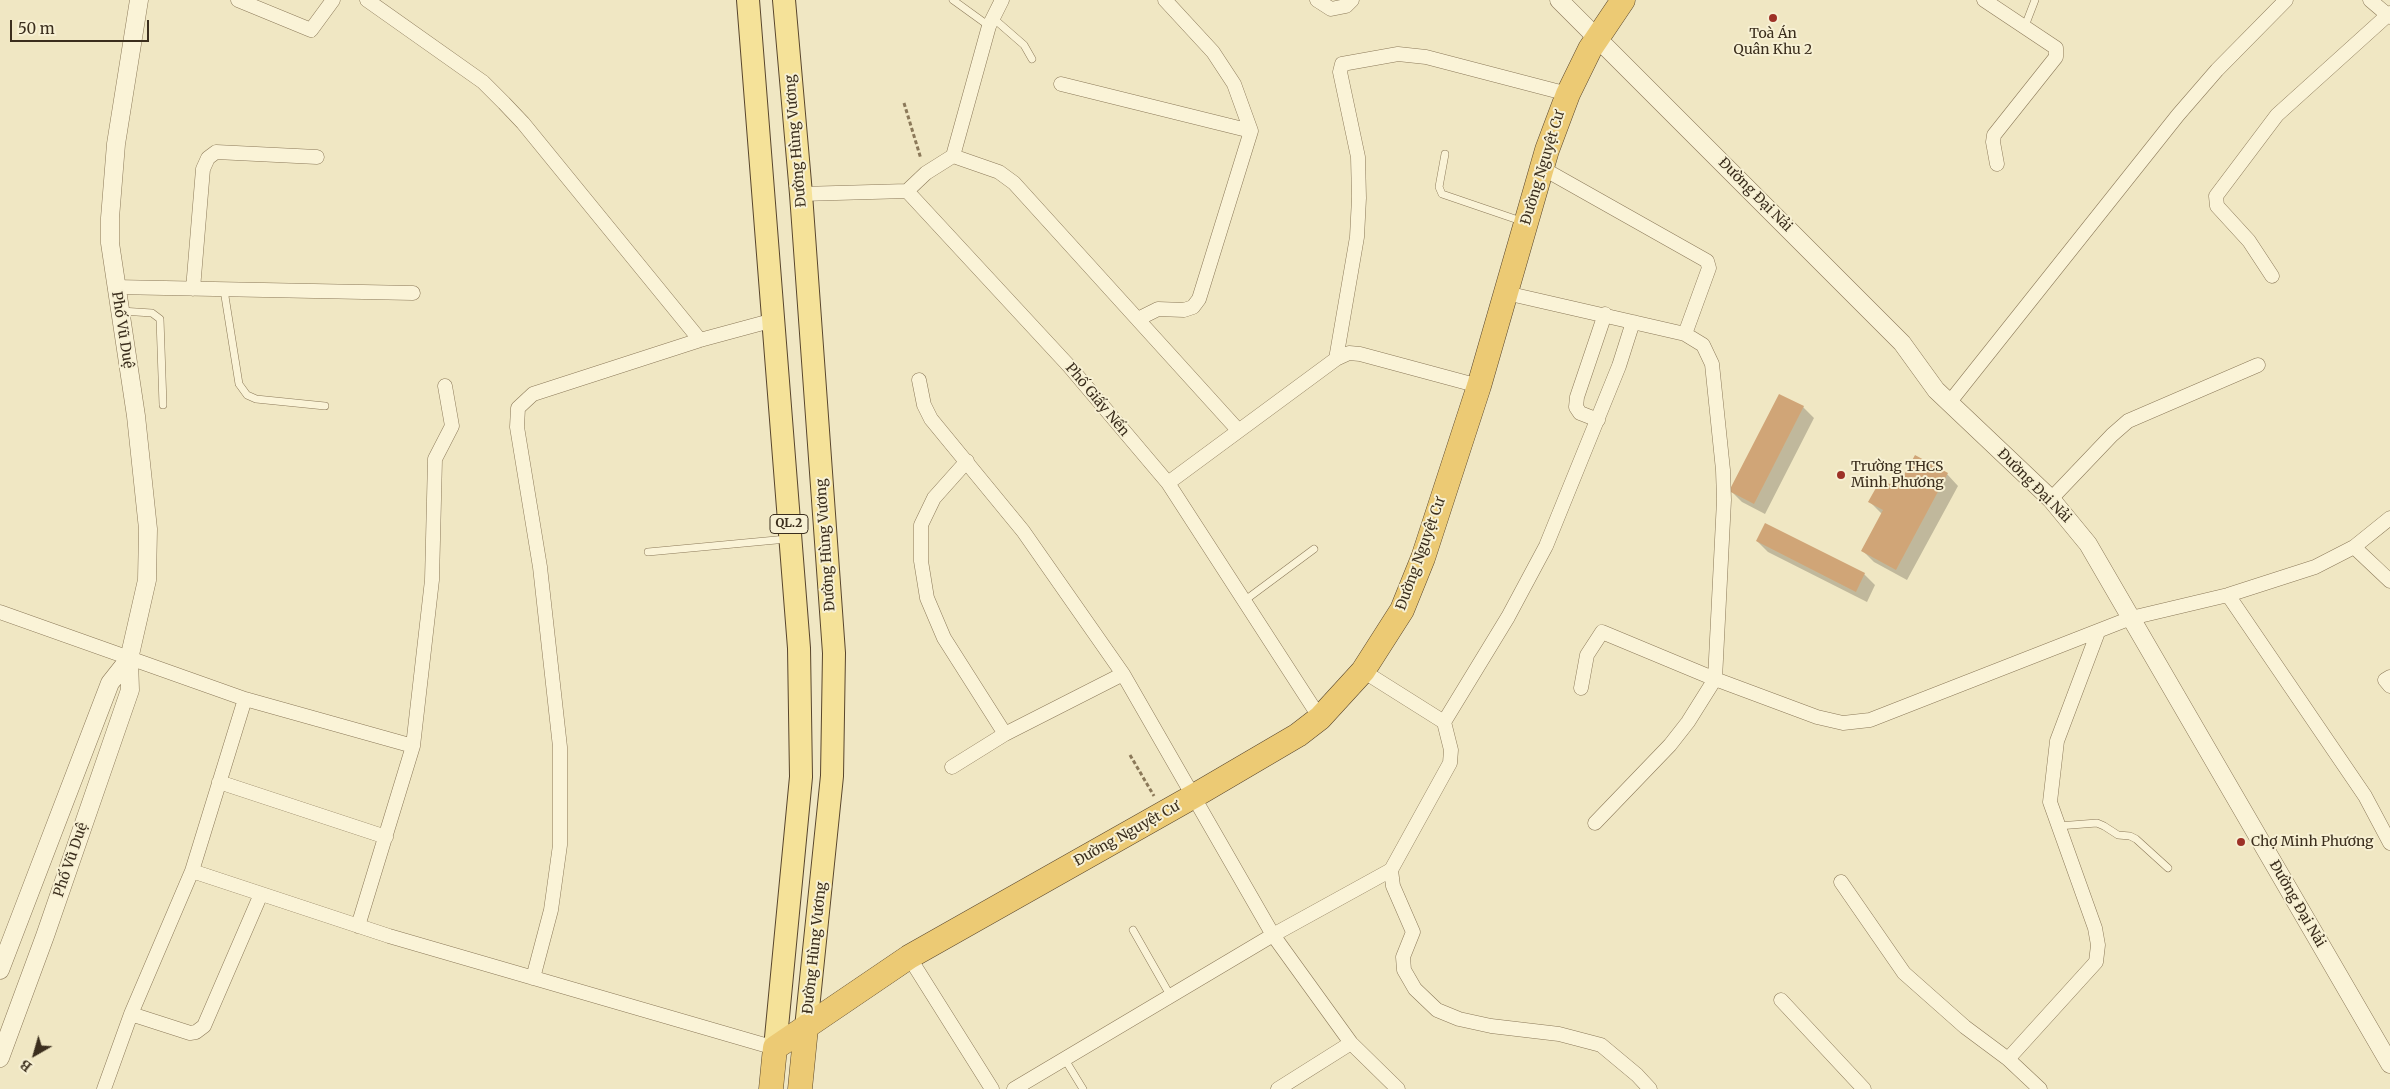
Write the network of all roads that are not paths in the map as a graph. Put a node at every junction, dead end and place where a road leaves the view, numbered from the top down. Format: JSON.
{"nodes":[{"id":1,"x":139,"y":0,"type":"edge"},
{"id":2,"x":238,"y":0,"type":"edge"},
{"id":3,"x":333,"y":0,"type":"edge"},
{"id":4,"x":367,"y":0,"type":"edge"},
{"id":5,"x":748,"y":0,"type":"edge"},
{"id":6,"x":784,"y":0,"type":"edge"},
{"id":7,"x":953,"y":0,"type":"edge"},
{"id":8,"x":1002,"y":0,"type":"edge"},
{"id":9,"x":1165,"y":0,"type":"edge"},
{"id":10,"x":1317,"y":0,"type":"edge"},
{"id":11,"x":1352,"y":0,"type":"edge"},
{"id":12,"x":1560,"y":0,"type":"edge"},
{"id":13,"x":1623,"y":0,"type":"edge"},
{"id":14,"x":1984,"y":0,"type":"edge"},
{"id":15,"x":2035,"y":0,"type":"edge"},
{"id":16,"x":2286,"y":0,"type":"edge"},
{"id":17,"x":2370,"y":0,"type":"edge"},
{"id":18,"x":2389,"y":15,"type":"edge"},
{"id":19,"x":991,"y":22,"type":"junction"},
{"id":20,"x":2025,"y":26,"type":"junction"},
{"id":21,"x":1598,"y":36,"type":"junction"},
{"id":22,"x":1032,"y":59,"type":"dead end"},
{"id":23,"x":1061,"y":84,"type":"dead end"},
{"id":24,"x":1568,"y":94,"type":"junction"},
{"id":25,"x":1251,"y":131,"type":"junction"},
{"id":26,"x":1445,"y":154,"type":"dead end"},
{"id":27,"x":953,"y":156,"type":"junction"},
{"id":28,"x":317,"y":157,"type":"dead end"},
{"id":29,"x":797,"y":164,"type":"junction"},
{"id":30,"x":1997,"y":164,"type":"dead end"},
{"id":31,"x":762,"y":166,"type":"junction"},
{"id":32,"x":1542,"y":168,"type":"junction"},
{"id":33,"x":906,"y":191,"type":"junction"},
{"id":34,"x":801,"y":194,"type":"junction"},
{"id":35,"x":1526,"y":223,"type":"junction"},
{"id":36,"x":2272,"y":276,"type":"dead end"},
{"id":37,"x":115,"y":287,"type":"junction"},
{"id":38,"x":193,"y":289,"type":"junction"},
{"id":39,"x":224,"y":290,"type":"junction"},
{"id":40,"x":413,"y":293,"type":"dead end"},
{"id":41,"x":1506,"y":293,"type":"junction"},
{"id":42,"x":118,"y":311,"type":"junction"},
{"id":43,"x":1605,"y":314,"type":"junction"},
{"id":44,"x":774,"y":320,"type":"junction"},
{"id":45,"x":1138,"y":320,"type":"junction"},
{"id":46,"x":1633,"y":322,"type":"junction"},
{"id":47,"x":1685,"y":334,"type":"junction"},
{"id":48,"x":700,"y":340,"type":"junction"},
{"id":49,"x":1336,"y":358,"type":"junction"},
{"id":50,"x":2258,"y":365,"type":"dead end"},
{"id":51,"x":919,"y":380,"type":"dead end"},
{"id":52,"x":445,"y":386,"type":"dead end"},
{"id":53,"x":1478,"y":386,"type":"junction"},
{"id":54,"x":1949,"y":403,"type":"junction"},
{"id":55,"x":163,"y":405,"type":"dead end"},
{"id":56,"x":325,"y":406,"type":"dead end"},
{"id":57,"x":1598,"y":420,"type":"junction"},
{"id":58,"x":1238,"y":430,"type":"junction"},
{"id":59,"x":967,"y":461,"type":"junction"},
{"id":60,"x":1168,"y":483,"type":"junction"},
{"id":61,"x":2051,"y":500,"type":"junction"},
{"id":62,"x":2390,"y":518,"type":"edge"},
{"id":63,"x":790,"y":538,"type":"junction"},
{"id":64,"x":2354,"y":547,"type":"junction"},
{"id":65,"x":1314,"y":548,"type":"dead end"},
{"id":66,"x":648,"y":552,"type":"dead end"},
{"id":67,"x":2390,"y":581,"type":"edge"},
{"id":68,"x":2228,"y":595,"type":"junction"},
{"id":69,"x":1244,"y":601,"type":"junction"},
{"id":70,"x":0,"y":612,"type":"edge"},
{"id":71,"x":2131,"y":618,"type":"junction"},
{"id":72,"x":2098,"y":632,"type":"junction"},
{"id":73,"x":129,"y":659,"type":"junction"},
{"id":74,"x":1362,"y":671,"type":"junction"},
{"id":75,"x":1124,"y":674,"type":"junction"},
{"id":76,"x":2390,"y":677,"type":"edge"},
{"id":77,"x":1715,"y":679,"type":"junction"},
{"id":78,"x":2390,"y":686,"type":"edge"},
{"id":79,"x":1581,"y":688,"type":"dead end"},
{"id":80,"x":245,"y":699,"type":"junction"},
{"id":81,"x":1320,"y":718,"type":"junction"},
{"id":82,"x":1444,"y":722,"type":"junction"},
{"id":83,"x":1005,"y":734,"type":"junction"},
{"id":84,"x":413,"y":746,"type":"junction"},
{"id":85,"x":952,"y":767,"type":"dead end"},
{"id":86,"x":219,"y":782,"type":"junction"},
{"id":87,"x":1194,"y":796,"type":"junction"},
{"id":88,"x":1596,"y":823,"type":"dead end"},
{"id":89,"x":2058,"y":826,"type":"junction"},
{"id":90,"x":386,"y":837,"type":"junction"},
{"id":91,"x":2390,"y":843,"type":"edge"},
{"id":92,"x":2168,"y":868,"type":"dead end"},
{"id":93,"x":1391,"y":870,"type":"junction"},
{"id":94,"x":192,"y":871,"type":"junction"},
{"id":95,"x":1841,"y":882,"type":"dead end"},
{"id":96,"x":261,"y":894,"type":"junction"},
{"id":97,"x":358,"y":926,"type":"junction"},
{"id":98,"x":1132,"y":930,"type":"dead end"},
{"id":99,"x":1273,"y":935,"type":"junction"},
{"id":100,"x":909,"y":957,"type":"junction"},
{"id":101,"x":0,"y":970,"type":"edge"},
{"id":102,"x":533,"y":978,"type":"junction"},
{"id":103,"x":1170,"y":995,"type":"junction"},
{"id":104,"x":1781,"y":1000,"type":"dead end"},
{"id":105,"x":131,"y":1014,"type":"junction"},
{"id":106,"x":806,"y":1028,"type":"junction"},
{"id":107,"x":1351,"y":1043,"type":"junction"},
{"id":108,"x":775,"y":1048,"type":"junction"},
{"id":109,"x":0,"y":1058,"type":"edge"},
{"id":110,"x":1064,"y":1058,"type":"junction"},
{"id":111,"x":2008,"y":1059,"type":"junction"},
{"id":112,"x":2390,"y":1064,"type":"edge"},
{"id":113,"x":104,"y":1089,"type":"edge"},
{"id":114,"x":771,"y":1089,"type":"edge"},
{"id":115,"x":800,"y":1089,"type":"edge"},
{"id":116,"x":992,"y":1089,"type":"edge"},
{"id":117,"x":1014,"y":1089,"type":"edge"},
{"id":118,"x":1083,"y":1089,"type":"edge"},
{"id":119,"x":1278,"y":1089,"type":"edge"},
{"id":120,"x":1398,"y":1089,"type":"edge"},
{"id":121,"x":1650,"y":1089,"type":"edge"},
{"id":122,"x":1864,"y":1089,"type":"edge"},
{"id":123,"x":2040,"y":1089,"type":"edge"}],
"edges":[{"from":1,"to":37,"type":"street","name":"Phố Vũ Duệ"},
{"from":2,"to":3,"type":"street"},
{"from":4,"to":48,"type":"street"},
{"from":5,"to":31,"type":"main road","number":"QL.2"},
{"from":6,"to":29,"type":"main road","name":"Đường Hùng Vương","number":"QL.2"},
{"from":7,"to":19,"type":"lane"},
{"from":8,"to":19,"type":"street"},
{"from":9,"to":25,"type":"street"},
{"from":10,"to":11,"type":"street"},
{"from":12,"to":21,"type":"street","name":"Đường Đại Nải"},
{"from":13,"to":21,"type":"highway","name":"Đường Nguyệt Cư"},
{"from":14,"to":20,"type":"street"},
{"from":15,"to":20,"type":"lane"},
{"from":16,"to":54,"type":"street"},
{"from":17,"to":18,"type":"street"},
{"from":18,"to":36,"type":"street"},
{"from":19,"to":22,"type":"lane"},
{"from":19,"to":27,"type":"street"},
{"from":20,"to":30,"type":"street"},
{"from":21,"to":24,"type":"highway","name":"Đường Nguyệt Cư"},
{"from":21,"to":54,"type":"street","name":"Đường Đại Nải"},
{"from":23,"to":25,"type":"street"},
{"from":24,"to":32,"type":"highway","name":"Đường Nguyệt Cư"},
{"from":24,"to":49,"type":"street"},
{"from":25,"to":45,"type":"street"},
{"from":26,"to":35,"type":"lane"},
{"from":27,"to":33,"type":"street"},
{"from":27,"to":45,"type":"street"},
{"from":28,"to":38,"type":"street"},
{"from":29,"to":31,"type":"main road"},
{"from":29,"to":34,"type":"main road","name":"Đường Hùng Vương","number":"QL.2"},
{"from":31,"to":44,"type":"main road","number":"QL.2"},
{"from":32,"to":35,"type":"highway","name":"Đường Nguyệt Cư"},
{"from":32,"to":47,"type":"street"},
{"from":33,"to":34,"type":"street"},
{"from":33,"to":60,"type":"street","name":"Phố Giấy Nến"},
{"from":34,"to":106,"type":"main road","name":"Đường Hùng Vương","number":"QL.2"},
{"from":35,"to":41,"type":"highway","name":"Đường Nguyệt Cư"},
{"from":37,"to":38,"type":"street"},
{"from":37,"to":42,"type":"street","name":"Phố Vũ Duệ"},
{"from":38,"to":39,"type":"street"},
{"from":39,"to":40,"type":"street"},
{"from":39,"to":56,"type":"lane"},
{"from":41,"to":43,"type":"street"},
{"from":41,"to":53,"type":"highway","name":"Đường Nguyệt Cư"},
{"from":42,"to":55,"type":"lane"},
{"from":42,"to":73,"type":"street","name":"Phố Vũ Duệ"},
{"from":43,"to":46,"type":"street"},
{"from":43,"to":57,"type":"street"},
{"from":44,"to":48,"type":"street"},
{"from":44,"to":63,"type":"main road","number":"QL.2"},
{"from":45,"to":58,"type":"street"},
{"from":46,"to":47,"type":"street"},
{"from":46,"to":57,"type":"street"},
{"from":47,"to":77,"type":"street"},
{"from":48,"to":102,"type":"street"},
{"from":49,"to":53,"type":"street"},
{"from":49,"to":58,"type":"street"},
{"from":50,"to":61,"type":"street"},
{"from":51,"to":59,"type":"street"},
{"from":52,"to":84,"type":"street"},
{"from":53,"to":74,"type":"highway","name":"Đường Nguyệt Cư"},
{"from":54,"to":61,"type":"street","name":"Đường Đại Nải"},
{"from":57,"to":82,"type":"street"},
{"from":58,"to":60,"type":"street"},
{"from":59,"to":75,"type":"street"},
{"from":59,"to":83,"type":"street"},
{"from":60,"to":69,"type":"street","name":"Phố Giấy Nến"},
{"from":61,"to":71,"type":"street","name":"Đường Đại Nải"},
{"from":62,"to":64,"type":"street"},
{"from":63,"to":66,"type":"lane"},
{"from":63,"to":108,"type":"main road","number":"QL.2"},
{"from":64,"to":67,"type":"street"},
{"from":64,"to":68,"type":"street"},
{"from":65,"to":69,"type":"lane"},
{"from":68,"to":71,"type":"street"},
{"from":68,"to":91,"type":"street"},
{"from":69,"to":81,"type":"street","name":"Phố Giấy Nến"},
{"from":70,"to":73,"type":"street"},
{"from":71,"to":72,"type":"street"},
{"from":71,"to":112,"type":"street","name":"Đường Đại Nải"},
{"from":72,"to":77,"type":"street"},
{"from":72,"to":89,"type":"street"},
{"from":73,"to":80,"type":"street"},
{"from":73,"to":101,"type":"street","name":"Phố Vũ Duệ"},
{"from":73,"to":109,"type":"street","name":"Phố Vũ Duệ"},
{"from":74,"to":81,"type":"highway","name":"Đường Nguyệt Cư"},
{"from":74,"to":82,"type":"street"},
{"from":75,"to":83,"type":"street"},
{"from":75,"to":87,"type":"street"},
{"from":76,"to":78,"type":"street"},
{"from":77,"to":79,"type":"street"},
{"from":77,"to":88,"type":"street"},
{"from":80,"to":84,"type":"street"},
{"from":80,"to":86,"type":"street"},
{"from":81,"to":87,"type":"highway","name":"Đường Nguyệt Cư"},
{"from":82,"to":93,"type":"street"},
{"from":83,"to":85,"type":"street"},
{"from":84,"to":90,"type":"street"},
{"from":86,"to":90,"type":"street"},
{"from":86,"to":94,"type":"street"},
{"from":87,"to":99,"type":"street"},
{"from":87,"to":100,"type":"highway","name":"Đường Nguyệt Cư"},
{"from":89,"to":92,"type":"lane"},
{"from":89,"to":111,"type":"street"},
{"from":90,"to":97,"type":"street"},
{"from":93,"to":99,"type":"street"},
{"from":93,"to":121,"type":"street"},
{"from":94,"to":96,"type":"street"},
{"from":94,"to":105,"type":"street"},
{"from":95,"to":111,"type":"street"},
{"from":96,"to":97,"type":"street"},
{"from":96,"to":105,"type":"street"},
{"from":97,"to":102,"type":"street"},
{"from":98,"to":103,"type":"lane"},
{"from":99,"to":103,"type":"street"},
{"from":99,"to":107,"type":"street"},
{"from":100,"to":106,"type":"highway","name":"Đường Nguyệt Cư"},
{"from":100,"to":116,"type":"street"},
{"from":102,"to":108,"type":"street"},
{"from":103,"to":110,"type":"street"},
{"from":104,"to":122,"type":"street"},
{"from":105,"to":113,"type":"street"},
{"from":106,"to":108,"type":"highway","name":"Đường Nguyệt Cư"},
{"from":106,"to":115,"type":"highway","name":"Đường Hùng Vương","number":"QL.2"},
{"from":107,"to":119,"type":"street"},
{"from":107,"to":120,"type":"street"},
{"from":108,"to":114,"type":"highway","number":"QL.2"},
{"from":110,"to":117,"type":"street"},
{"from":110,"to":118,"type":"lane"},
{"from":111,"to":123,"type":"street"}]}
